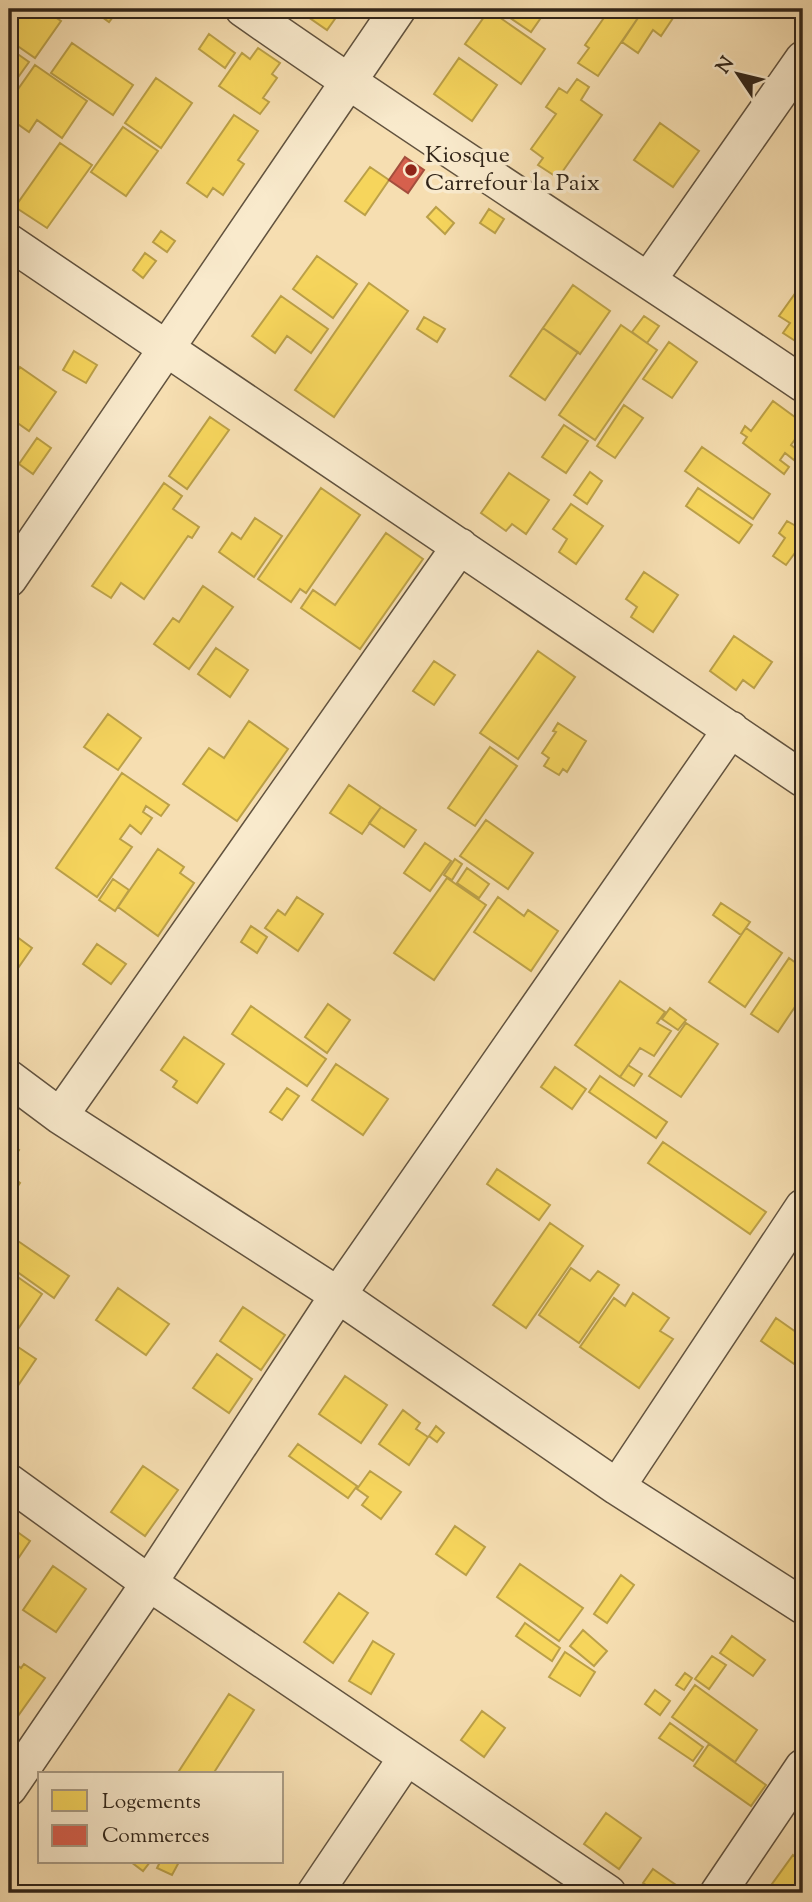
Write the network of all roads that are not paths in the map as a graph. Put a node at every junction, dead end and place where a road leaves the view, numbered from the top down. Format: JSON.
{"nodes":[{"id":1,"x":243,"y":9,"type":"edge"},
{"id":2,"x":398,"y":9,"type":"edge"},
{"id":3,"x":803,"y":59,"type":"edge"},
{"id":4,"x":348,"y":82,"type":"junction"},
{"id":5,"x":9,"y":242,"type":"edge"},
{"id":6,"x":649,"y":279,"type":"junction"},
{"id":7,"x":166,"y":348,"type":"junction"},
{"id":8,"x":803,"y":384,"type":"edge"},
{"id":9,"x":460,"y":546,"type":"junction"},
{"id":10,"x":9,"y":579,"type":"edge"},
{"id":11,"x":732,"y":729,"type":"junction"},
{"id":12,"x":803,"y":779,"type":"edge"},
{"id":13,"x":9,"y":1079,"type":"edge"},
{"id":14,"x":61,"y":1116,"type":"junction"},
{"id":15,"x":803,"y":1207,"type":"edge"},
{"id":16,"x":338,"y":1295,"type":"junction"},
{"id":17,"x":9,"y":1482,"type":"edge"},
{"id":18,"x":617,"y":1487,"type":"junction"},
{"id":19,"x":149,"y":1583,"type":"junction"},
{"id":20,"x":803,"y":1606,"type":"edge"},
{"id":21,"x":406,"y":1758,"type":"junction"},
{"id":22,"x":803,"y":1767,"type":"edge"},
{"id":23,"x":9,"y":1788,"type":"edge"},
{"id":24,"x":315,"y":1893,"type":"edge"},
{"id":25,"x":608,"y":1893,"type":"edge"},
{"id":26,"x":718,"y":1893,"type":"edge"}],
"edges":[{"from":1,"to":4,"type":"street"},
{"from":2,"to":4,"type":"street"},
{"from":3,"to":6,"type":"street"},
{"from":4,"to":6,"type":"street"},
{"from":4,"to":7,"type":"street"},
{"from":5,"to":7,"type":"street"},
{"from":6,"to":8,"type":"street"},
{"from":7,"to":9,"type":"street"},
{"from":7,"to":10,"type":"street"},
{"from":9,"to":11,"type":"street"},
{"from":9,"to":14,"type":"street"},
{"from":11,"to":12,"type":"street"},
{"from":11,"to":16,"type":"street"},
{"from":13,"to":14,"type":"street"},
{"from":14,"to":16,"type":"street"},
{"from":15,"to":18,"type":"street"},
{"from":16,"to":18,"type":"street"},
{"from":16,"to":19,"type":"street"},
{"from":17,"to":19,"type":"street"},
{"from":18,"to":20,"type":"street"},
{"from":19,"to":21,"type":"street"},
{"from":19,"to":23,"type":"street"},
{"from":21,"to":24,"type":"street"},
{"from":21,"to":25,"type":"street"},
{"from":22,"to":26,"type":"street"}]}
